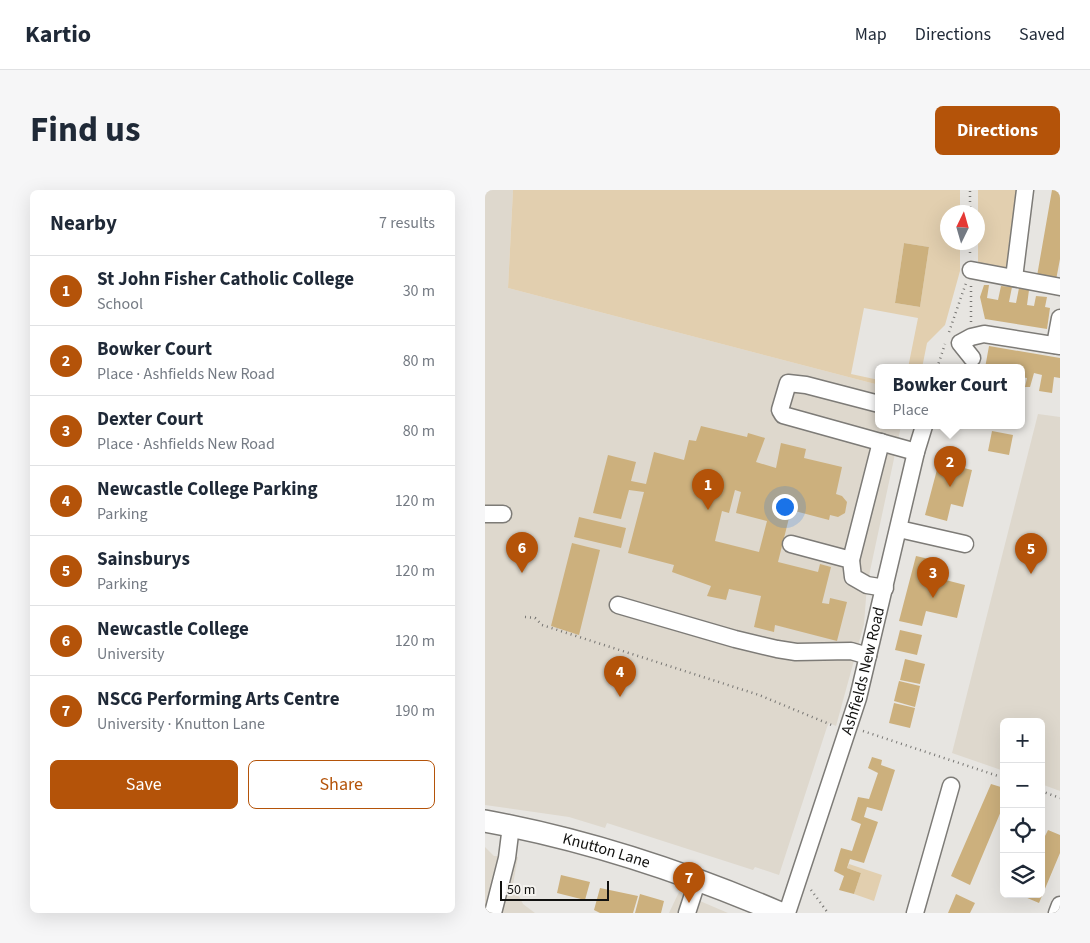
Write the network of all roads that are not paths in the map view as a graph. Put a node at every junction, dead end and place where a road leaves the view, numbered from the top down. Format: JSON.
{"nodes":[{"id":1,"x":1025,"y":190,"type":"edge"},
{"id":2,"x":971,"y":270,"type":"road end"},
{"id":3,"x":1014,"y":278,"type":"junction"},
{"id":4,"x":1060,"y":286,"type":"edge"},
{"id":5,"x":1060,"y":318,"type":"edge"},
{"id":6,"x":1058,"y":346,"type":"edge"},
{"id":7,"x":972,"y":358,"type":"dead end"},
{"id":8,"x":875,"y":403,"type":"edge"},
{"id":9,"x":923,"y":429,"type":"edge"},
{"id":10,"x":881,"y":442,"type":"junction"},
{"id":11,"x":915,"y":452,"type":"junction"},
{"id":12,"x":485,"y":514,"type":"edge"},
{"id":13,"x":503,"y":514,"type":"dead end"},
{"id":14,"x":899,"y":529,"type":"junction"},
{"id":15,"x":791,"y":544,"type":"dead end"},
{"id":16,"x":965,"y":544,"type":"dead end"},
{"id":17,"x":851,"y":560,"type":"junction"},
{"id":18,"x":885,"y":588,"type":"junction"},
{"id":19,"x":618,"y":605,"type":"dead end"},
{"id":20,"x":868,"y":656,"type":"junction"},
{"id":21,"x":951,"y":786,"type":"dead end"},
{"id":22,"x":485,"y":821,"type":"edge"},
{"id":23,"x":511,"y":826,"type":"junction"},
{"id":24,"x":698,"y":879,"type":"junction"},
{"id":25,"x":1060,"y":905,"type":"edge"},
{"id":26,"x":493,"y":913,"type":"edge"},
{"id":27,"x":687,"y":913,"type":"edge"},
{"id":28,"x":780,"y":913,"type":"edge"},
{"id":29,"x":787,"y":913,"type":"edge"},
{"id":30,"x":915,"y":913,"type":"edge"},
{"id":31,"x":1057,"y":913,"type":"edge"}],
"edges":[{"from":1,"to":3,"type":"street"},
{"from":2,"to":3,"type":"street"},
{"from":3,"to":4,"type":"street"},
{"from":5,"to":6,"type":"street"},
{"from":6,"to":7,"type":"street"},
{"from":8,"to":10,"type":"street"},
{"from":9,"to":11,"type":"street","name":"Ashfields New Road"},
{"from":10,"to":11,"type":"street"},
{"from":10,"to":17,"type":"street"},
{"from":11,"to":14,"type":"street","name":"Ashfields New Road"},
{"from":12,"to":13,"type":"street"},
{"from":14,"to":16,"type":"street"},
{"from":14,"to":18,"type":"street","name":"Ashfields New Road"},
{"from":15,"to":17,"type":"street"},
{"from":17,"to":18,"type":"street"},
{"from":18,"to":20,"type":"street","name":"Ashfields New Road"},
{"from":19,"to":20,"type":"street"},
{"from":20,"to":29,"type":"street","name":"Ashfields New Road"},
{"from":21,"to":30,"type":"street"},
{"from":22,"to":23,"type":"main road","name":"Knutton Lane"},
{"from":23,"to":24,"type":"main road","name":"Knutton Lane"},
{"from":23,"to":26,"type":"street"},
{"from":24,"to":27,"type":"street"},
{"from":24,"to":28,"type":"main road","name":"Knutton Lane"},
{"from":25,"to":31,"type":"street"}]}
